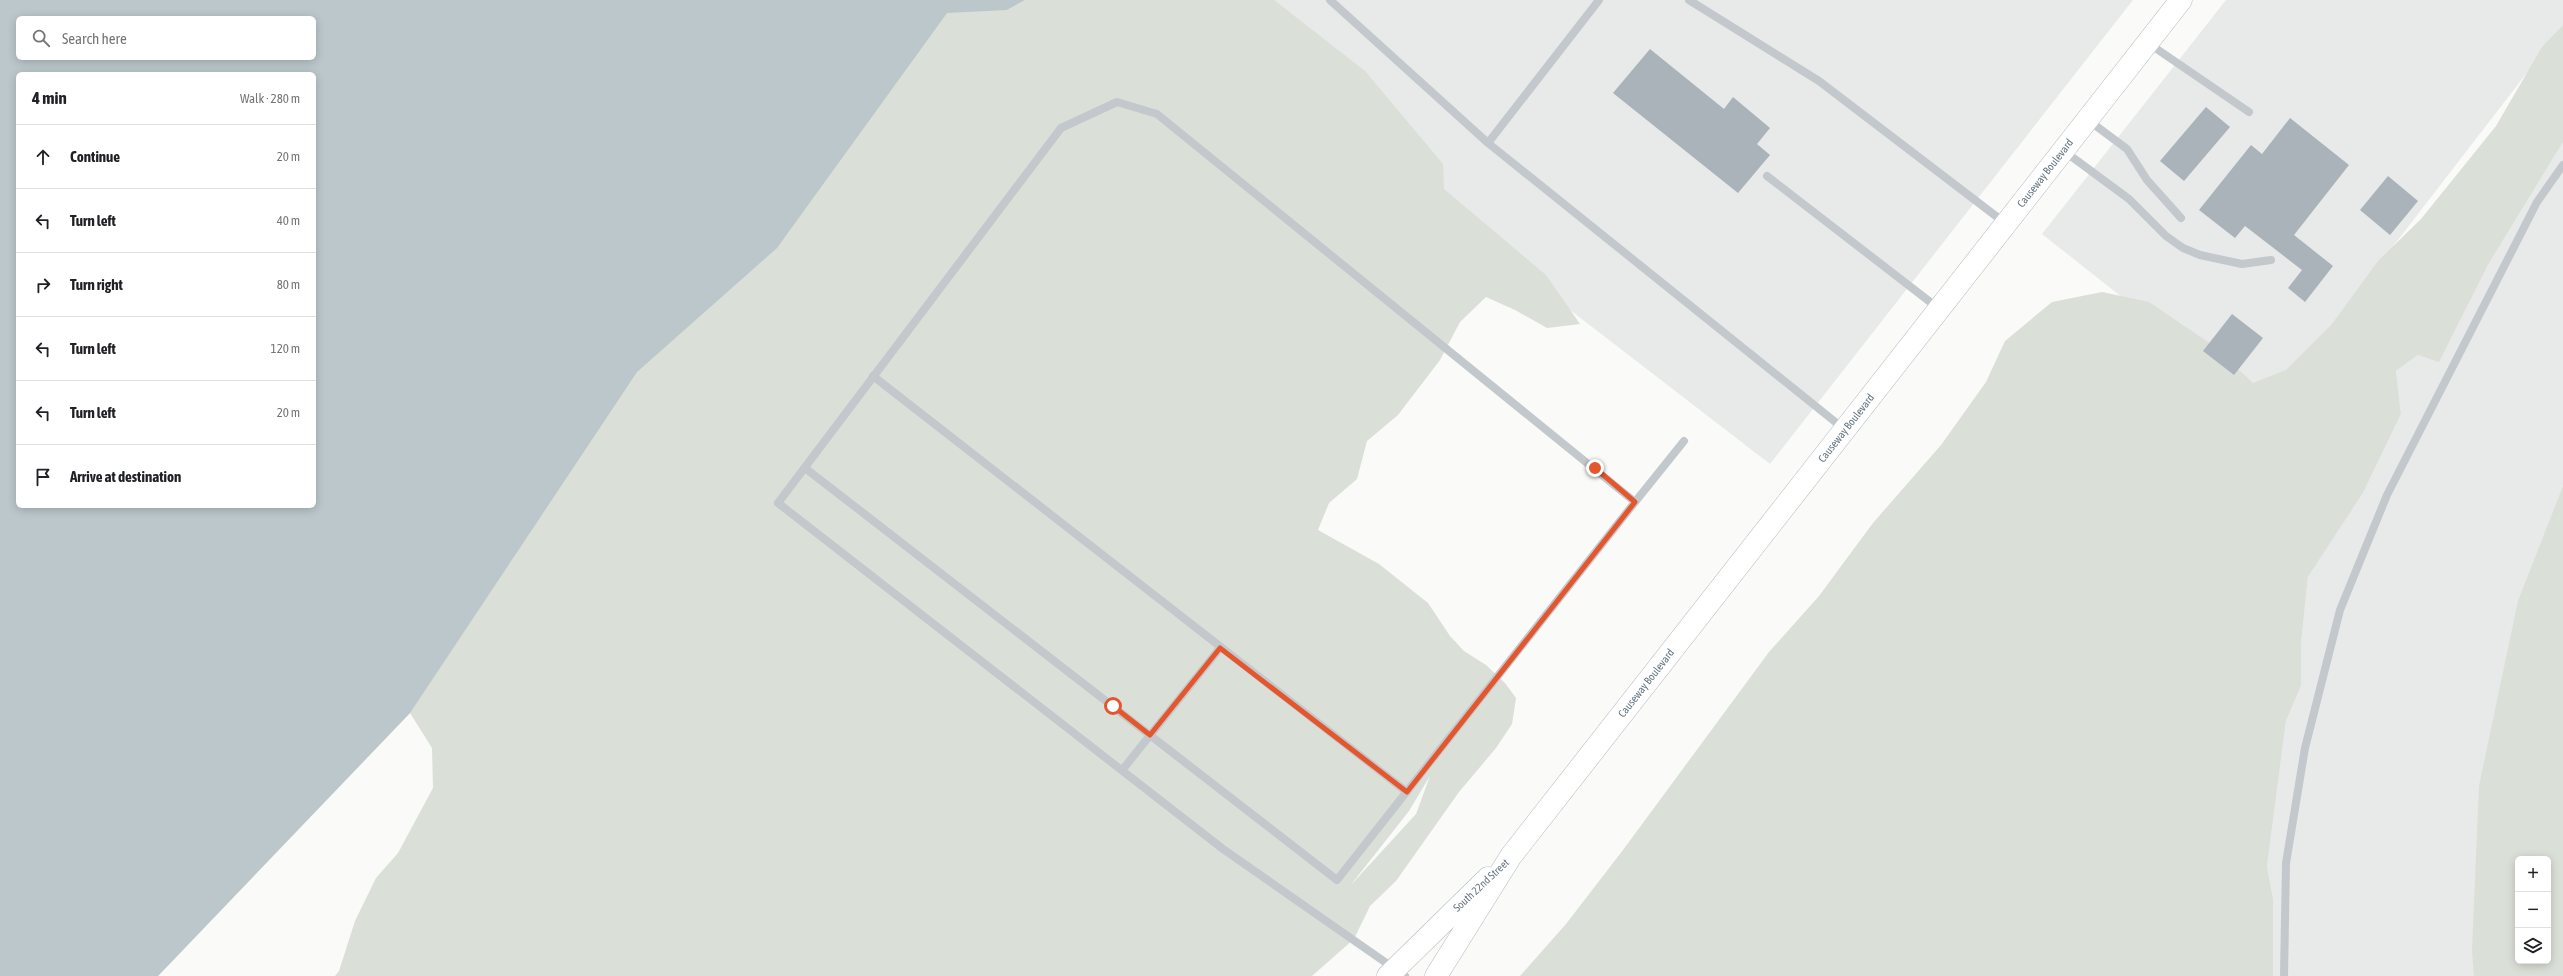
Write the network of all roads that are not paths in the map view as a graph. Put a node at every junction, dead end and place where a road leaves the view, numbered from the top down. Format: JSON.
{"nodes":[{"id":1,"x":1330,"y":0,"type":"edge"},
{"id":2,"x":1599,"y":0,"type":"edge"},
{"id":3,"x":1689,"y":0,"type":"edge"},
{"id":4,"x":2180,"y":0,"type":"edge"},
{"id":5,"x":2148,"y":42,"type":"junction"},
{"id":6,"x":2249,"y":112,"type":"dead end"},
{"id":7,"x":2087,"y":119,"type":"junction"},
{"id":8,"x":1488,"y":143,"type":"junction"},
{"id":9,"x":2063,"y":150,"type":"junction"},
{"id":10,"x":2563,"y":165,"type":"edge"},
{"id":11,"x":1767,"y":176,"type":"dead end"},
{"id":12,"x":2181,"y":218,"type":"dead end"},
{"id":13,"x":2006,"y":224,"type":"junction"},
{"id":14,"x":2271,"y":260,"type":"dead end"},
{"id":15,"x":1939,"y":309,"type":"junction"},
{"id":16,"x":873,"y":376,"type":"junction"},
{"id":17,"x":1845,"y":429,"type":"junction"},
{"id":18,"x":1684,"y":441,"type":"dead end"},
{"id":19,"x":805,"y":468,"type":"junction"},
{"id":20,"x":1635,"y":502,"type":"junction"},
{"id":21,"x":1220,"y":648,"type":"junction"},
{"id":22,"x":1150,"y":735,"type":"junction"},
{"id":23,"x":1123,"y":770,"type":"junction"},
{"id":24,"x":1407,"y":792,"type":"junction"},
{"id":25,"x":1511,"y":856,"type":"junction"},
{"id":26,"x":1396,"y":973,"type":"edge"},
{"id":27,"x":1436,"y":976,"type":"edge"},
{"id":28,"x":2284,"y":976,"type":"edge"}],
"edges":[{"from":1,"to":8,"type":"lane"},
{"from":2,"to":8,"type":"lane"},
{"from":3,"to":13,"type":"lane"},
{"from":4,"to":5,"type":"main road","name":"Causeway Boulevard"},
{"from":5,"to":6,"type":"lane"},
{"from":5,"to":7,"type":"main road","name":"Causeway Boulevard"},
{"from":7,"to":9,"type":"main road","name":"Causeway Boulevard"},
{"from":7,"to":12,"type":"lane"},
{"from":8,"to":17,"type":"lane"},
{"from":9,"to":13,"type":"main road","name":"Causeway Boulevard"},
{"from":9,"to":14,"type":"lane"},
{"from":10,"to":28,"type":"lane"},
{"from":11,"to":15,"type":"lane"},
{"from":13,"to":15,"type":"main road","name":"Causeway Boulevard"},
{"from":15,"to":17,"type":"main road","name":"Causeway Boulevard"},
{"from":16,"to":19,"type":"lane"},
{"from":16,"to":20,"type":"lane"},
{"from":16,"to":21,"type":"lane"},
{"from":17,"to":25,"type":"main road","name":"Causeway Boulevard"},
{"from":18,"to":20,"type":"lane"},
{"from":19,"to":22,"type":"lane"},
{"from":19,"to":23,"type":"lane"},
{"from":20,"to":24,"type":"lane"},
{"from":21,"to":22,"type":"lane"},
{"from":21,"to":24,"type":"lane"},
{"from":22,"to":23,"type":"lane"},
{"from":22,"to":24,"type":"lane"},
{"from":23,"to":26,"type":"lane"},
{"from":25,"to":26,"type":"main road","name":"South 22nd Street"},
{"from":25,"to":27,"type":"main road","name":"South 22nd Street"}]}
